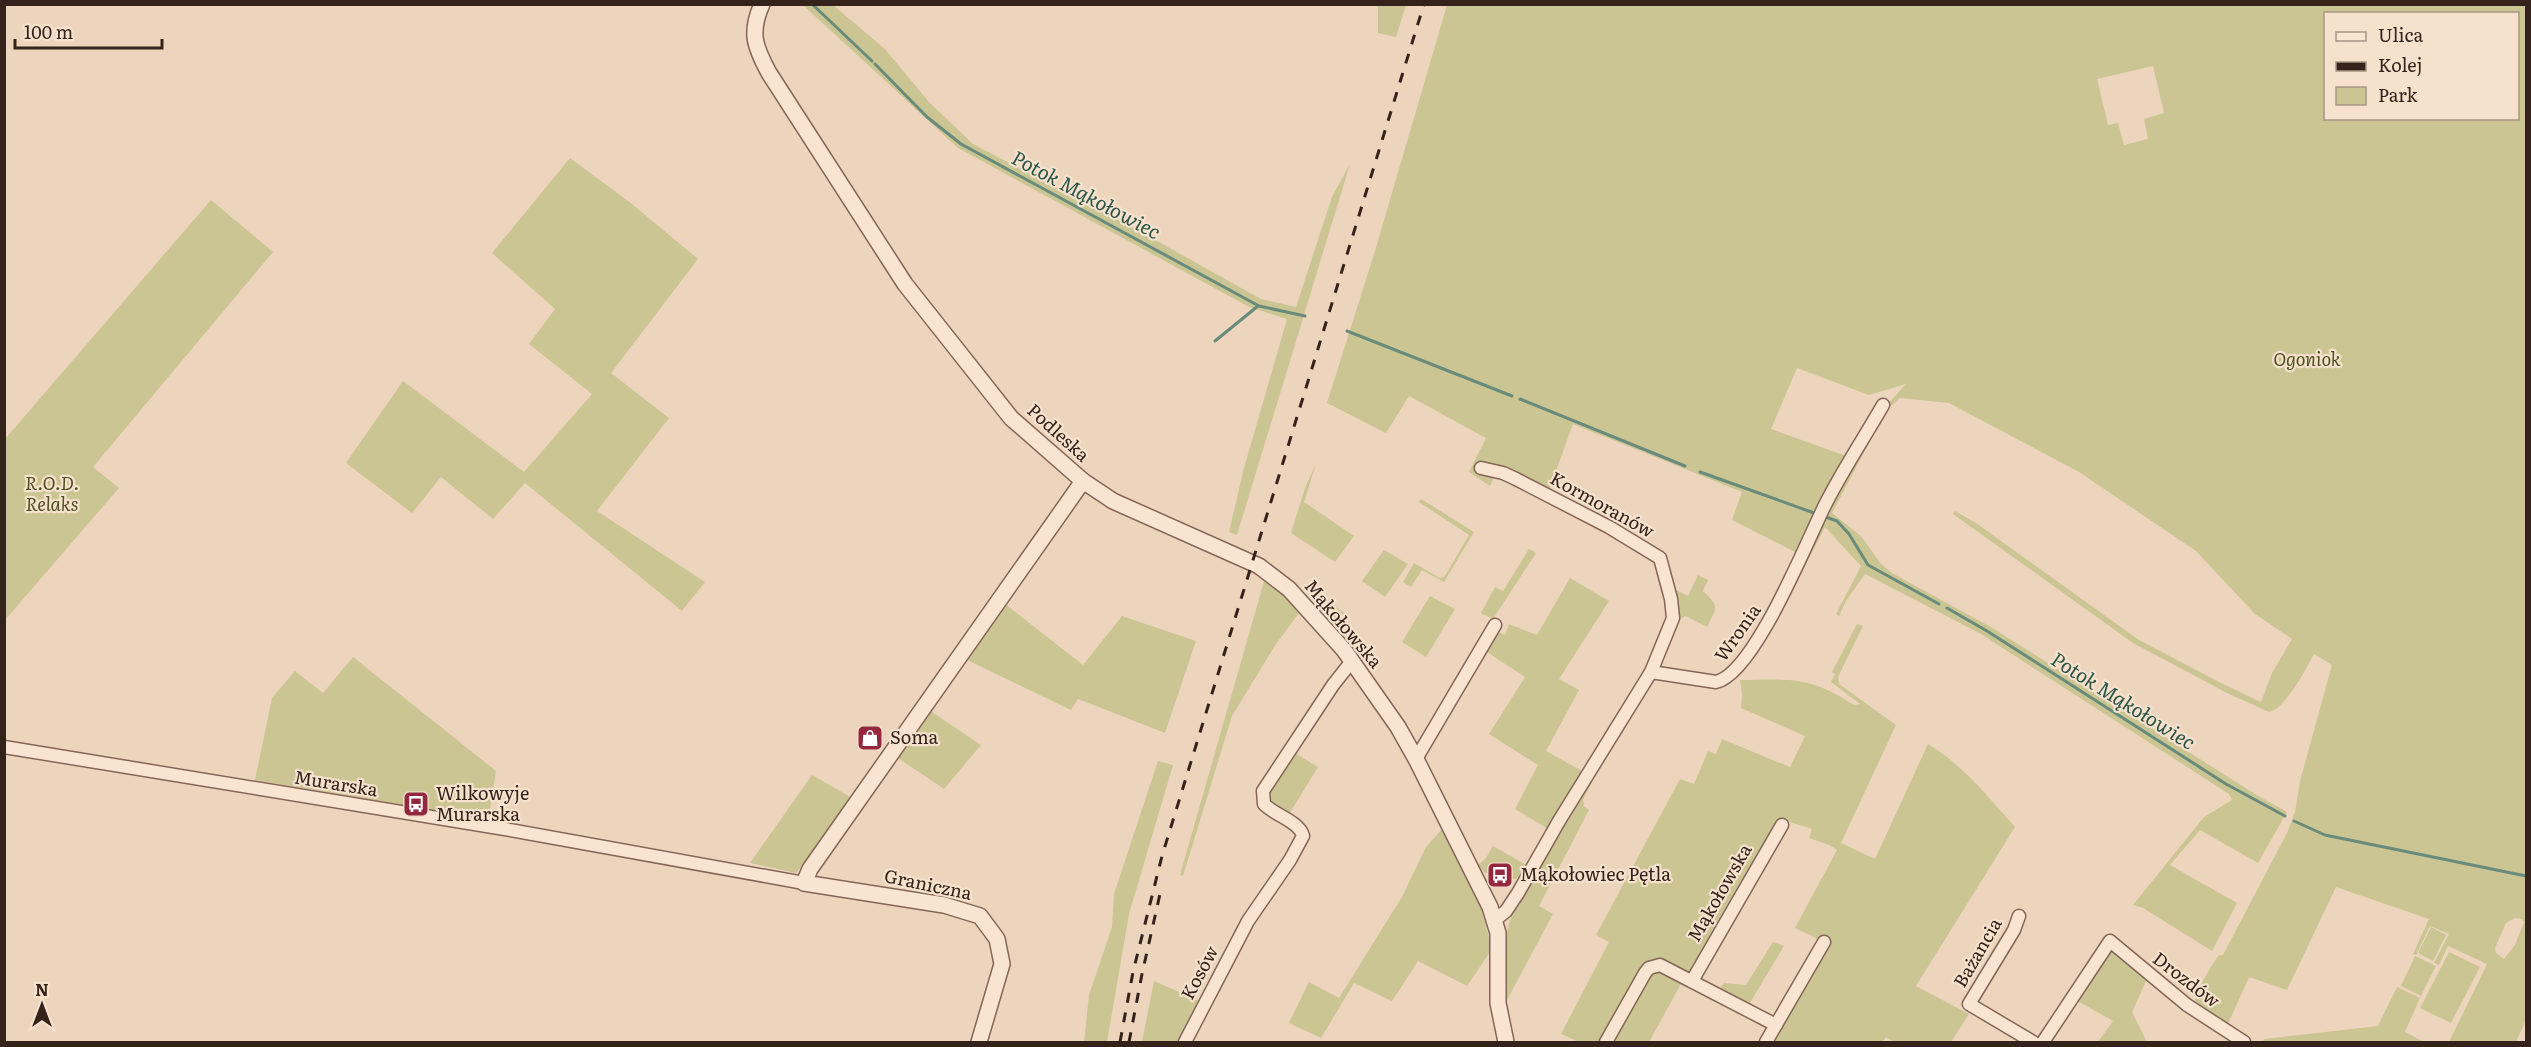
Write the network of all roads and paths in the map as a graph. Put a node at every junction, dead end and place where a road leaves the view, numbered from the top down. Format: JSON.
{"nodes":[{"id":1,"x":762,"y":4,"type":"edge"},
{"id":2,"x":1883,"y":405,"type":"dead end"},
{"id":3,"x":1481,"y":468,"type":"dead end"},
{"id":4,"x":1083,"y":481,"type":"junction"},
{"id":5,"x":1495,"y":625,"type":"dead end"},
{"id":6,"x":1352,"y":661,"type":"junction"},
{"id":7,"x":1651,"y":672,"type":"junction"},
{"id":8,"x":4,"y":747,"type":"edge"},
{"id":9,"x":1416,"y":759,"type":"junction"},
{"id":10,"x":1782,"y":825,"type":"dead end"},
{"id":11,"x":804,"y":882,"type":"junction"},
{"id":12,"x":2019,"y":916,"type":"dead end"},
{"id":13,"x":1495,"y":920,"type":"junction"},
{"id":14,"x":1824,"y":942,"type":"dead end"},
{"id":15,"x":1692,"y":981,"type":"junction"},
{"id":16,"x":1776,"y":1025,"type":"junction"},
{"id":17,"x":979,"y":1042,"type":"edge"},
{"id":18,"x":1185,"y":1042,"type":"edge"},
{"id":19,"x":1506,"y":1042,"type":"edge"},
{"id":20,"x":1606,"y":1042,"type":"edge"},
{"id":21,"x":1766,"y":1042,"type":"edge"},
{"id":22,"x":2034,"y":1042,"type":"edge"},
{"id":23,"x":2043,"y":1042,"type":"edge"},
{"id":24,"x":2244,"y":1042,"type":"edge"}],
"edges":[{"from":1,"to":4,"type":"street","name":"Podleska"},
{"from":2,"to":7,"type":"street","name":"Wronia"},
{"from":3,"to":7,"type":"street","name":"Kormoranów"},
{"from":4,"to":6,"type":"street","name":"Mąkołowska"},
{"from":4,"to":11,"type":"street","name":"Podleska"},
{"from":5,"to":9,"type":"street"},
{"from":6,"to":9,"type":"street","name":"Mąkołowska"},
{"from":6,"to":18,"type":"street","name":"Kosów"},
{"from":7,"to":13,"type":"street"},
{"from":8,"to":11,"type":"street","name":"Murarska"},
{"from":9,"to":13,"type":"street","name":"Mąkołowska"},
{"from":10,"to":15,"type":"street","name":"Mąkołowska"},
{"from":11,"to":17,"type":"street","name":"Graniczna"},
{"from":12,"to":22,"type":"street","name":"Bażancia"},
{"from":13,"to":19,"type":"street","name":"Mąkołowska"},
{"from":14,"to":16,"type":"street"},
{"from":15,"to":16,"type":"street"},
{"from":15,"to":20,"type":"street"},
{"from":16,"to":21,"type":"street"},
{"from":23,"to":24,"type":"street","name":"Drozdów"}]}
